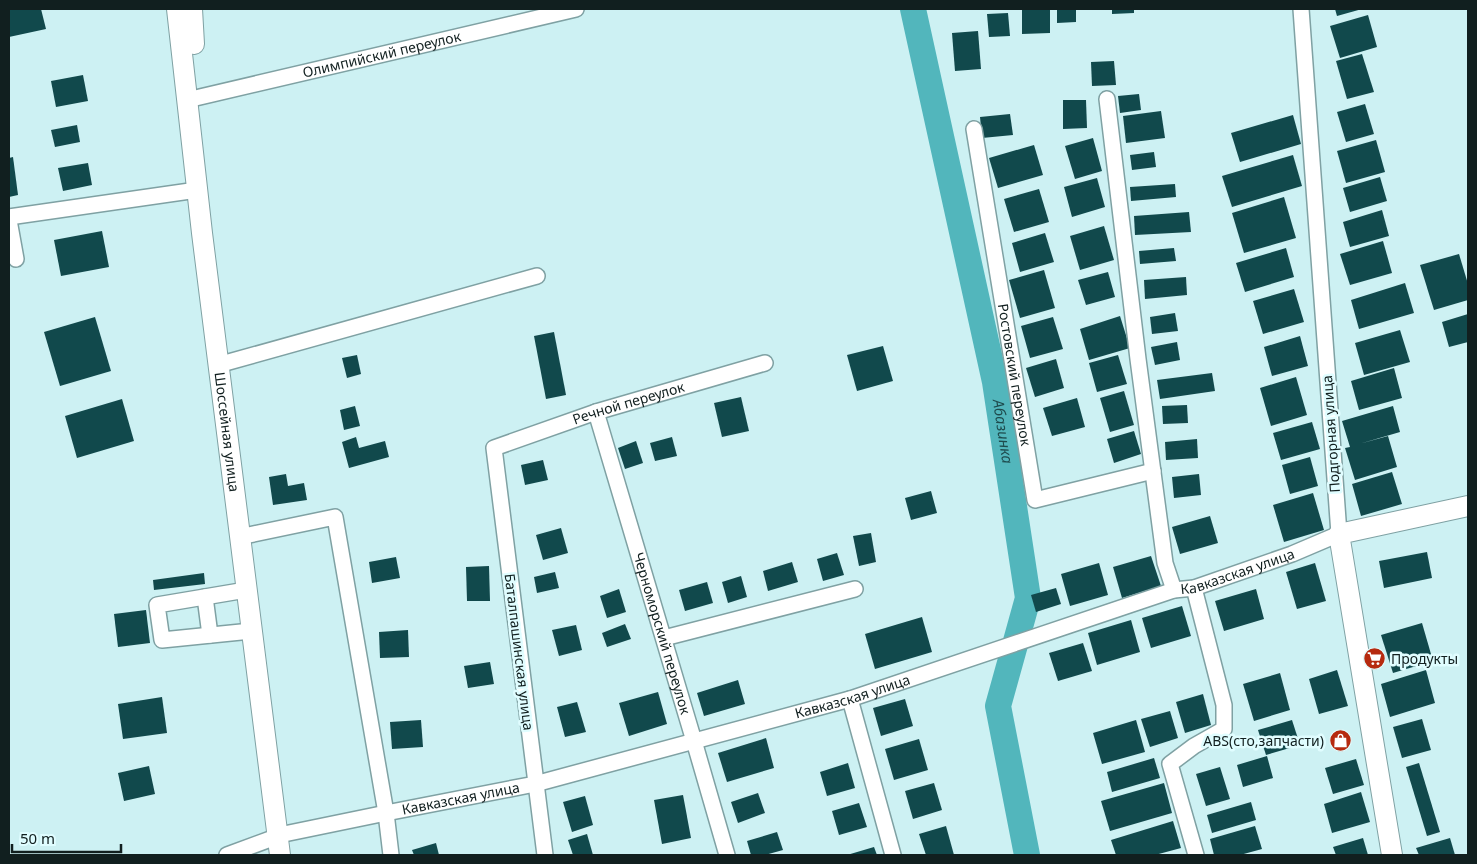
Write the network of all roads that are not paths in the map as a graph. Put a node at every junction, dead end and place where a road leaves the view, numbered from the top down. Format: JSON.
{"nodes":[{"id":1,"x":177,"y":9,"type":"edge"},
{"id":2,"x":192,"y":9,"type":"edge"},
{"id":3,"x":576,"y":9,"type":"edge"},
{"id":4,"x":1301,"y":9,"type":"edge"},
{"id":5,"x":192,"y":99,"type":"junction"},
{"id":6,"x":1107,"y":99,"type":"dead end"},
{"id":7,"x":974,"y":129,"type":"dead end"},
{"id":8,"x":197,"y":190,"type":"junction"},
{"id":9,"x":9,"y":219,"type":"edge"},
{"id":10,"x":16,"y":260,"type":"dead end"},
{"id":11,"x":537,"y":276,"type":"dead end"},
{"id":12,"x":225,"y":363,"type":"junction"},
{"id":13,"x":765,"y":363,"type":"dead end"},
{"id":14,"x":596,"y":412,"type":"junction"},
{"id":15,"x":494,"y":448,"type":"joint"},
{"id":16,"x":1153,"y":471,"type":"junction"},
{"id":17,"x":1468,"y":506,"type":"edge"},
{"id":18,"x":1339,"y":534,"type":"junction"},
{"id":19,"x":244,"y":536,"type":"junction"},
{"id":20,"x":1194,"y":588,"type":"junction"},
{"id":21,"x":854,"y":589,"type":"dead end"},
{"id":22,"x":246,"y":590,"type":"junction"},
{"id":23,"x":1174,"y":590,"type":"junction"},
{"id":24,"x":205,"y":597,"type":"junction"},
{"id":25,"x":251,"y":631,"type":"junction"},
{"id":26,"x":210,"y":635,"type":"junction"},
{"id":27,"x":664,"y":638,"type":"junction"},
{"id":28,"x":850,"y":699,"type":"junction"},
{"id":29,"x":694,"y":741,"type":"junction"},
{"id":30,"x":535,"y":784,"type":"junction"},
{"id":31,"x":386,"y":813,"type":"junction"},
{"id":32,"x":280,"y":842,"type":"edge"},
{"id":33,"x":227,"y":855,"type":"edge"},
{"id":34,"x":287,"y":855,"type":"edge"},
{"id":35,"x":391,"y":855,"type":"edge"},
{"id":36,"x":545,"y":855,"type":"edge"},
{"id":37,"x":727,"y":855,"type":"edge"},
{"id":38,"x":894,"y":855,"type":"edge"},
{"id":39,"x":1196,"y":855,"type":"edge"},
{"id":40,"x":1392,"y":855,"type":"edge"}],
"edges":[{"from":1,"to":5,"type":"main road","name":"Шоссейная улица"},
{"from":2,"to":5,"type":"main road","name":"Шоссейная улица"},
{"from":3,"to":5,"type":"street","name":"Олимпийский переулок"},
{"from":4,"to":18,"type":"street","name":"Подгорная улица"},
{"from":5,"to":8,"type":"main road","name":"Шоссейная улица"},
{"from":5,"to":12,"type":"main road","name":"Шоссейная улица"},
{"from":6,"to":16,"type":"street"},
{"from":7,"to":16,"type":"street","name":"Ростовский переулок"},
{"from":8,"to":9,"type":"street"},
{"from":8,"to":22,"type":"main road","name":"Шоссейная улица"},
{"from":9,"to":10,"type":"street"},
{"from":11,"to":12,"type":"street"},
{"from":12,"to":19,"type":"main road","name":"Шоссейная улица"},
{"from":13,"to":14,"type":"street","name":"Речной переулок"},
{"from":14,"to":15,"type":"street","name":"Речной переулок"},
{"from":14,"to":27,"type":"street","name":"Черноморский переулок"},
{"from":15,"to":30,"type":"street","name":"Баталпашинская улица"},
{"from":16,"to":23,"type":"street"},
{"from":17,"to":18,"type":"main road","name":"Кавказская улица"},
{"from":18,"to":20,"type":"street","name":"Кавказская улица"},
{"from":18,"to":40,"type":"main road","name":"Подгорная улица"},
{"from":19,"to":31,"type":"street"},
{"from":19,"to":32,"type":"main road","name":"Шоссейная улица"},
{"from":20,"to":23,"type":"street","name":"Кавказская улица"},
{"from":20,"to":39,"type":"street"},
{"from":21,"to":27,"type":"street"},
{"from":22,"to":24,"type":"street"},
{"from":22,"to":25,"type":"main road","name":"Шоссейная улица"},
{"from":23,"to":28,"type":"street","name":"Кавказская улица"},
{"from":24,"to":26,"type":"street"},
{"from":24,"to":26,"type":"street"},
{"from":25,"to":26,"type":"street"},
{"from":25,"to":32,"type":"main road","name":"Шоссейная улица"},
{"from":27,"to":29,"type":"street","name":"Черноморский переулок"},
{"from":28,"to":29,"type":"street","name":"Кавказская улица"},
{"from":28,"to":38,"type":"street"},
{"from":29,"to":30,"type":"street","name":"Кавказская улица"},
{"from":29,"to":37,"type":"street","name":"Черноморский переулок"},
{"from":30,"to":31,"type":"street","name":"Кавказская улица"},
{"from":30,"to":36,"type":"street","name":"Баталпашинская улица"},
{"from":31,"to":32,"type":"street","name":"Кавказская улица"},
{"from":31,"to":35,"type":"street"},
{"from":32,"to":33,"type":"street","name":"Кавказская улица"},
{"from":32,"to":34,"type":"main road","name":"Шоссейная улица"}]}
